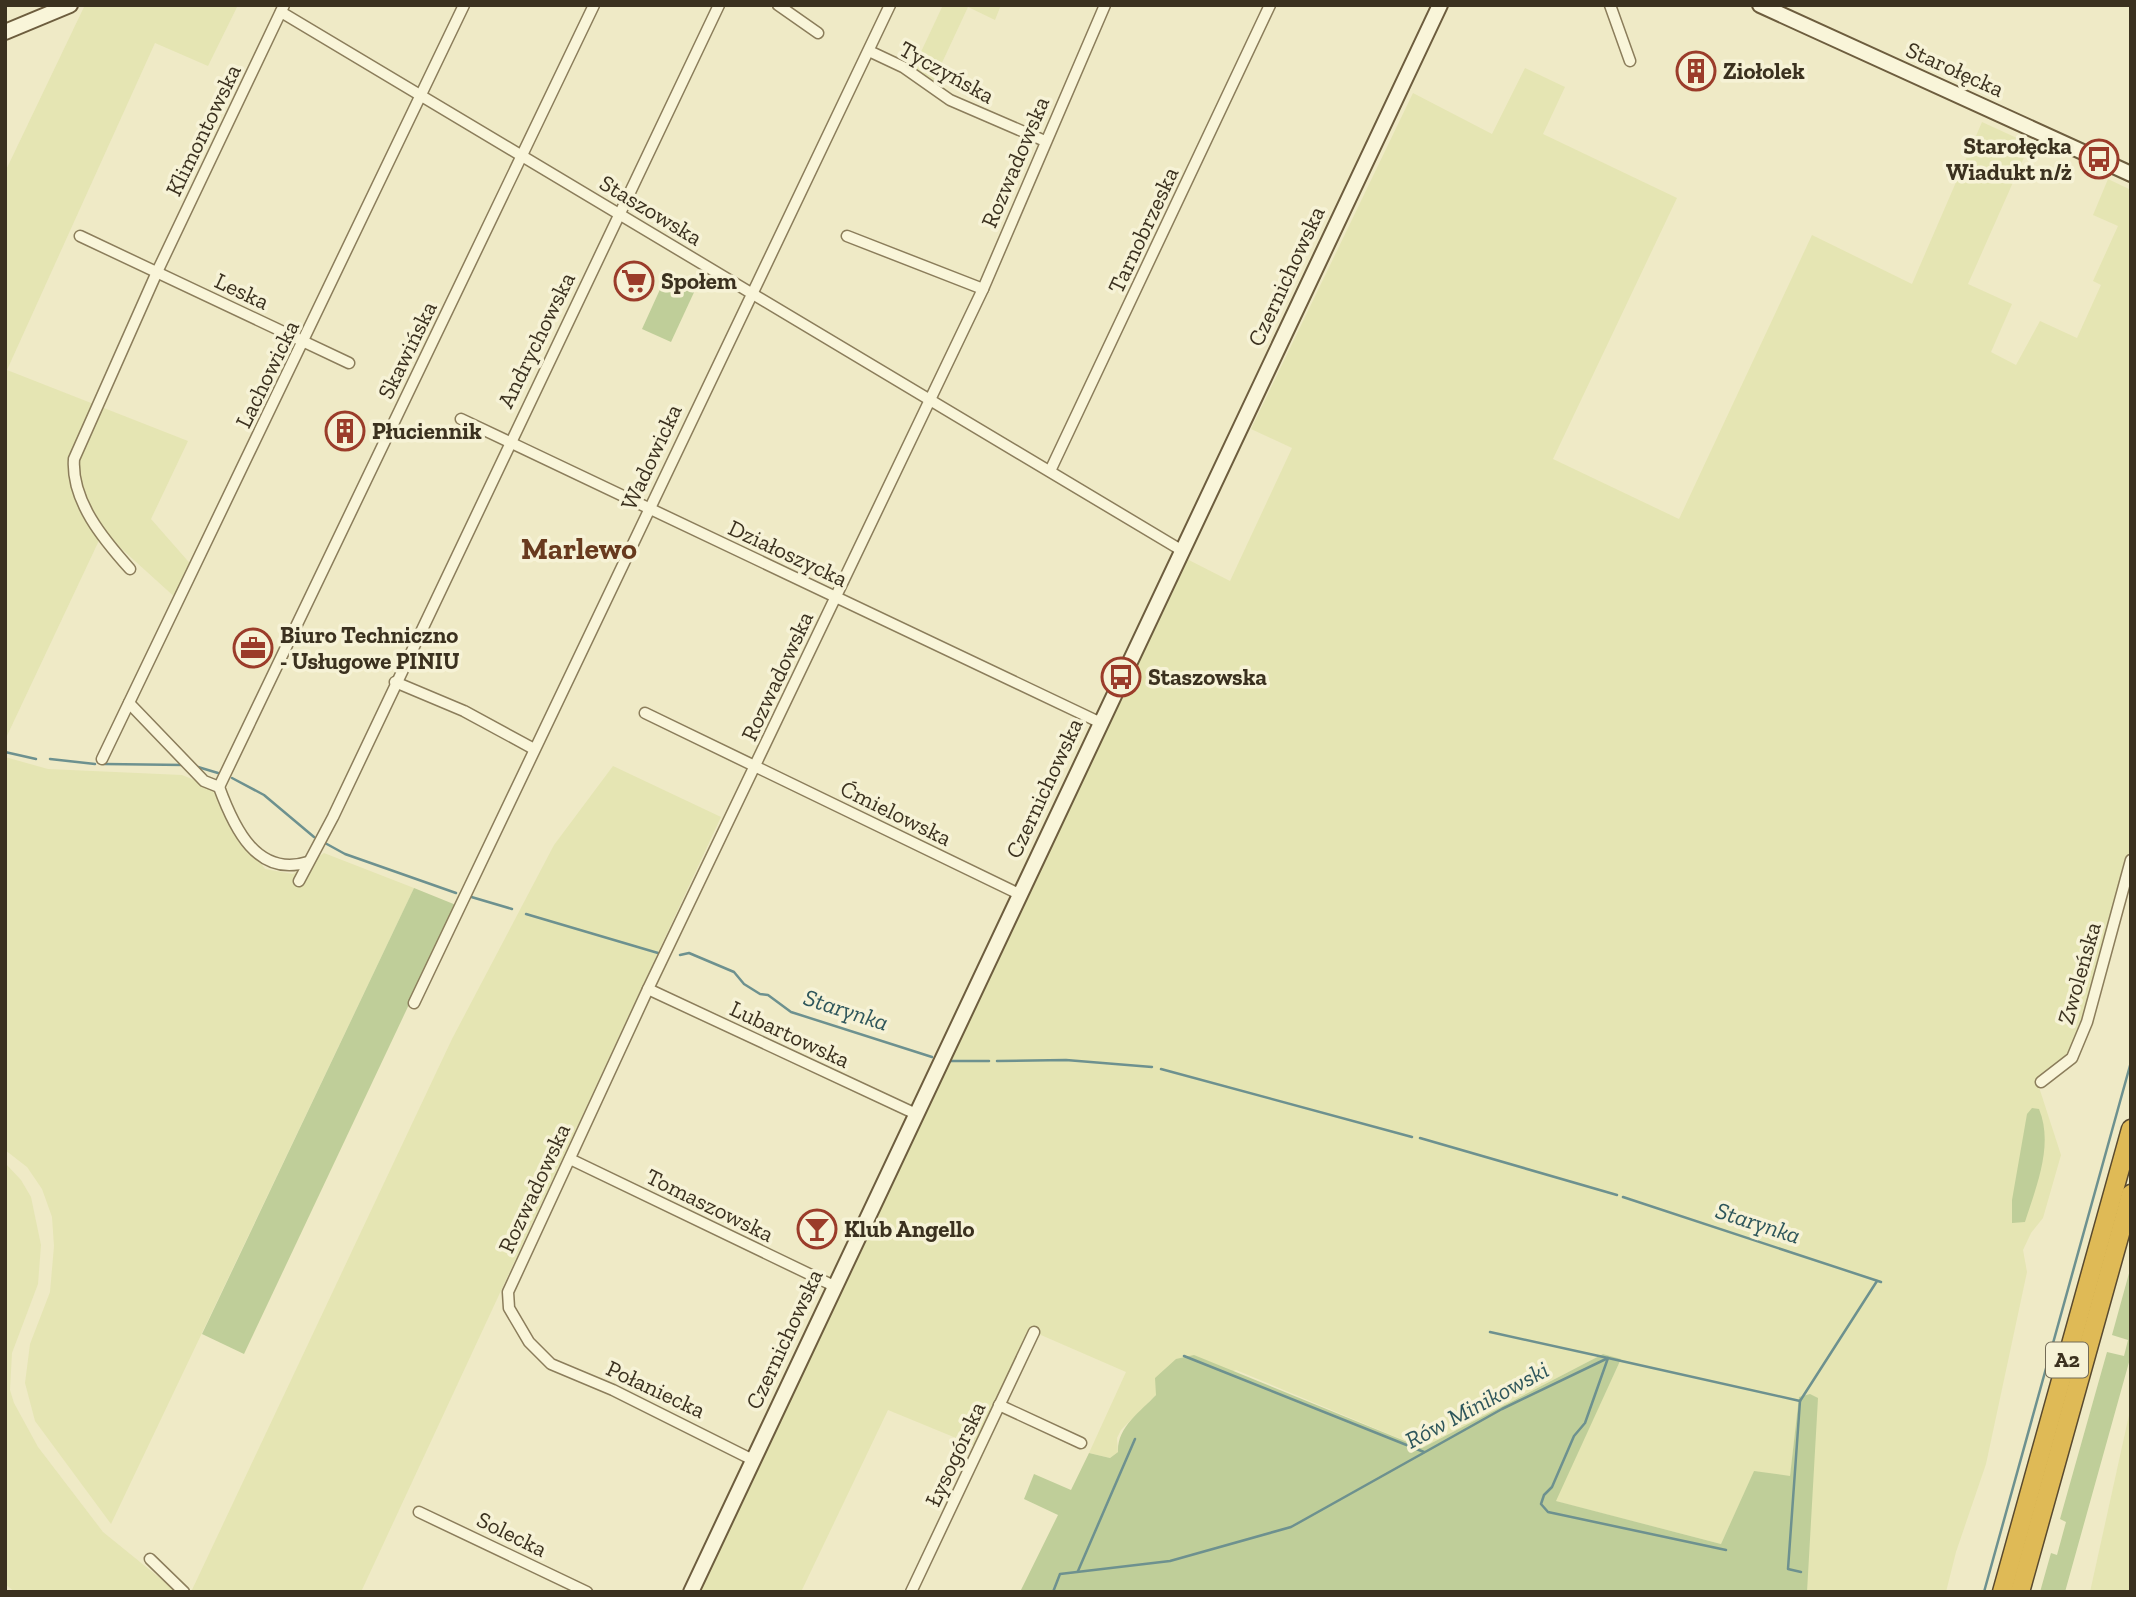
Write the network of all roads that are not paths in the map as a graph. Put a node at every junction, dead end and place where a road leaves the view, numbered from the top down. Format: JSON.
{"nodes":[{"id":1,"x":70,"y":5,"type":"edge"},
{"id":2,"x":464,"y":5,"type":"edge"},
{"id":3,"x":594,"y":5,"type":"edge"},
{"id":4,"x":719,"y":5,"type":"edge"},
{"id":5,"x":778,"y":5,"type":"edge"},
{"id":6,"x":890,"y":5,"type":"edge"},
{"id":7,"x":1105,"y":5,"type":"edge"},
{"id":8,"x":1270,"y":5,"type":"edge"},
{"id":9,"x":1440,"y":5,"type":"edge"},
{"id":10,"x":1610,"y":5,"type":"edge"},
{"id":11,"x":1760,"y":5,"type":"edge"},
{"id":12,"x":283,"y":9,"type":"edge"},
{"id":13,"x":5,"y":32,"type":"edge"},
{"id":14,"x":818,"y":33,"type":"dead end"},
{"id":15,"x":869,"y":51,"type":"junction"},
{"id":16,"x":1630,"y":61,"type":"dead end"},
{"id":17,"x":421,"y":96,"type":"junction"},
{"id":18,"x":1045,"y":142,"type":"junction"},
{"id":19,"x":522,"y":156,"type":"junction"},
{"id":20,"x":2131,"y":174,"type":"edge"},
{"id":21,"x":618,"y":213,"type":"junction"},
{"id":22,"x":80,"y":236,"type":"dead end"},
{"id":23,"x":847,"y":236,"type":"dead end"},
{"id":24,"x":157,"y":272,"type":"junction"},
{"id":25,"x":983,"y":289,"type":"junction"},
{"id":26,"x":750,"y":293,"type":"junction"},
{"id":27,"x":304,"y":342,"type":"junction"},
{"id":28,"x":349,"y":363,"type":"dead end"},
{"id":29,"x":929,"y":399,"type":"junction"},
{"id":30,"x":461,"y":419,"type":"dead end"},
{"id":31,"x":510,"y":441,"type":"junction"},
{"id":32,"x":1050,"y":471,"type":"junction"},
{"id":33,"x":648,"y":509,"type":"junction"},
{"id":34,"x":1181,"y":550,"type":"junction"},
{"id":35,"x":130,"y":569,"type":"dead end"},
{"id":36,"x":836,"y":596,"type":"junction"},
{"id":37,"x":395,"y":682,"type":"junction"},
{"id":38,"x":129,"y":703,"type":"junction"},
{"id":39,"x":645,"y":713,"type":"dead end"},
{"id":40,"x":1100,"y":722,"type":"junction"},
{"id":41,"x":534,"y":749,"type":"junction"},
{"id":42,"x":102,"y":759,"type":"dead end"},
{"id":43,"x":756,"y":767,"type":"junction"},
{"id":44,"x":219,"y":787,"type":"junction"},
{"id":45,"x":2131,"y":860,"type":"edge"},
{"id":46,"x":309,"y":862,"type":"junction"},
{"id":47,"x":299,"y":881,"type":"dead end"},
{"id":48,"x":1019,"y":894,"type":"junction"},
{"id":49,"x":648,"y":989,"type":"junction"},
{"id":50,"x":414,"y":1003,"type":"dead end"},
{"id":51,"x":2040,"y":1082,"type":"dead end"},
{"id":52,"x":916,"y":1114,"type":"junction"},
{"id":53,"x":2131,"y":1129,"type":"edge"},
{"id":54,"x":570,"y":1159,"type":"junction"},
{"id":55,"x":2131,"y":1194,"type":"edge"},
{"id":56,"x":834,"y":1286,"type":"junction"},
{"id":57,"x":1034,"y":1332,"type":"dead end"},
{"id":58,"x":541,"y":1357,"type":"joint"},
{"id":59,"x":999,"y":1405,"type":"junction"},
{"id":60,"x":1081,"y":1443,"type":"dead end"},
{"id":61,"x":753,"y":1460,"type":"junction"},
{"id":62,"x":419,"y":1512,"type":"dead end"},
{"id":63,"x":150,"y":1559,"type":"dead end"},
{"id":64,"x":184,"y":1592,"type":"edge"},
{"id":65,"x":587,"y":1592,"type":"edge"},
{"id":66,"x":691,"y":1592,"type":"edge"},
{"id":67,"x":911,"y":1592,"type":"edge"},
{"id":68,"x":2002,"y":1592,"type":"edge"},
{"id":69,"x":2020,"y":1592,"type":"edge"}],
"edges":[{"from":1,"to":13,"type":"street"},
{"from":2,"to":17,"type":"street","name":"Lachowicka"},
{"from":3,"to":19,"type":"street","name":"Skawińska"},
{"from":4,"to":21,"type":"street","name":"Andrychowska"},
{"from":5,"to":14,"type":"street"},
{"from":6,"to":15,"type":"street","name":"Wadowicka"},
{"from":7,"to":18,"type":"street","name":"Rozwadowska"},
{"from":8,"to":32,"type":"street","name":"Tarnobrzeska"},
{"from":9,"to":34,"type":"street","name":"Czernichowska"},
{"from":10,"to":16,"type":"street"},
{"from":11,"to":20,"type":"street","name":"Starołęcka"},
{"from":12,"to":17,"type":"street","name":"Staszowska"},
{"from":12,"to":24,"type":"street","name":"Klimontowska"},
{"from":15,"to":18,"type":"street","name":"Tyczyńska"},
{"from":15,"to":26,"type":"street","name":"Wadowicka"},
{"from":17,"to":19,"type":"street","name":"Staszowska"},
{"from":17,"to":27,"type":"street","name":"Lachowicka"},
{"from":18,"to":25,"type":"street","name":"Rozwadowska"},
{"from":19,"to":21,"type":"street","name":"Staszowska"},
{"from":19,"to":44,"type":"street","name":"Skawińska"},
{"from":21,"to":26,"type":"street","name":"Staszowska"},
{"from":21,"to":31,"type":"street","name":"Andrychowska"},
{"from":22,"to":24,"type":"street"},
{"from":23,"to":25,"type":"street"},
{"from":24,"to":27,"type":"street","name":"Leska"},
{"from":24,"to":35,"type":"street","name":"Klimontowska"},
{"from":25,"to":29,"type":"street","name":"Rozwadowska"},
{"from":26,"to":29,"type":"street","name":"Staszowska"},
{"from":26,"to":33,"type":"street","name":"Wadowicka"},
{"from":27,"to":28,"type":"street","name":"Leska"},
{"from":27,"to":38,"type":"street","name":"Lachowicka"},
{"from":29,"to":32,"type":"street","name":"Staszowska"},
{"from":29,"to":36,"type":"street","name":"Rozwadowska"},
{"from":30,"to":31,"type":"street","name":"Działoszycka"},
{"from":31,"to":33,"type":"street","name":"Działoszycka"},
{"from":31,"to":37,"type":"street","name":"Andrychowska"},
{"from":32,"to":34,"type":"street","name":"Staszowska"},
{"from":33,"to":36,"type":"street","name":"Działoszycka"},
{"from":33,"to":41,"type":"street","name":"Wadowicka"},
{"from":34,"to":40,"type":"street","name":"Czernichowska"},
{"from":36,"to":40,"type":"street","name":"Działoszycka"},
{"from":36,"to":43,"type":"street","name":"Rozwadowska"},
{"from":37,"to":41,"type":"street"},
{"from":37,"to":46,"type":"street","name":"Andrychowska"},
{"from":38,"to":42,"type":"street","name":"Lachowicka"},
{"from":38,"to":44,"type":"street"},
{"from":39,"to":43,"type":"street","name":"Ćmielowska"},
{"from":40,"to":48,"type":"street","name":"Czernichowska"},
{"from":41,"to":50,"type":"street","name":"Wadowicka"},
{"from":43,"to":48,"type":"street","name":"Ćmielowska"},
{"from":43,"to":49,"type":"street","name":"Rozwadowska"},
{"from":44,"to":46,"type":"street"},
{"from":45,"to":51,"type":"street","name":"Zwoleńska"},
{"from":46,"to":47,"type":"street","name":"Andrychowska"},
{"from":48,"to":52,"type":"street","name":"Czernichowska"},
{"from":49,"to":52,"type":"street","name":"Lubartowska"},
{"from":49,"to":54,"type":"street","name":"Rozwadowska"},
{"from":52,"to":56,"type":"street","name":"Czernichowska"},
{"from":53,"to":68,"type":"highway","number":"A2"},
{"from":54,"to":56,"type":"street","name":"Tomaszowska"},
{"from":54,"to":58,"type":"street","name":"Rozwadowska"},
{"from":55,"to":69,"type":"highway","number":"A2"},
{"from":56,"to":61,"type":"street","name":"Czernichowska"},
{"from":57,"to":59,"type":"street","name":"Łysogórska"},
{"from":58,"to":61,"type":"street","name":"Połaniecka"},
{"from":59,"to":60,"type":"street"},
{"from":59,"to":67,"type":"street","name":"Łysogórska"},
{"from":61,"to":66,"type":"street","name":"Czernichowska"},
{"from":62,"to":65,"type":"street","name":"Solecka"},
{"from":63,"to":64,"type":"street"}]}
